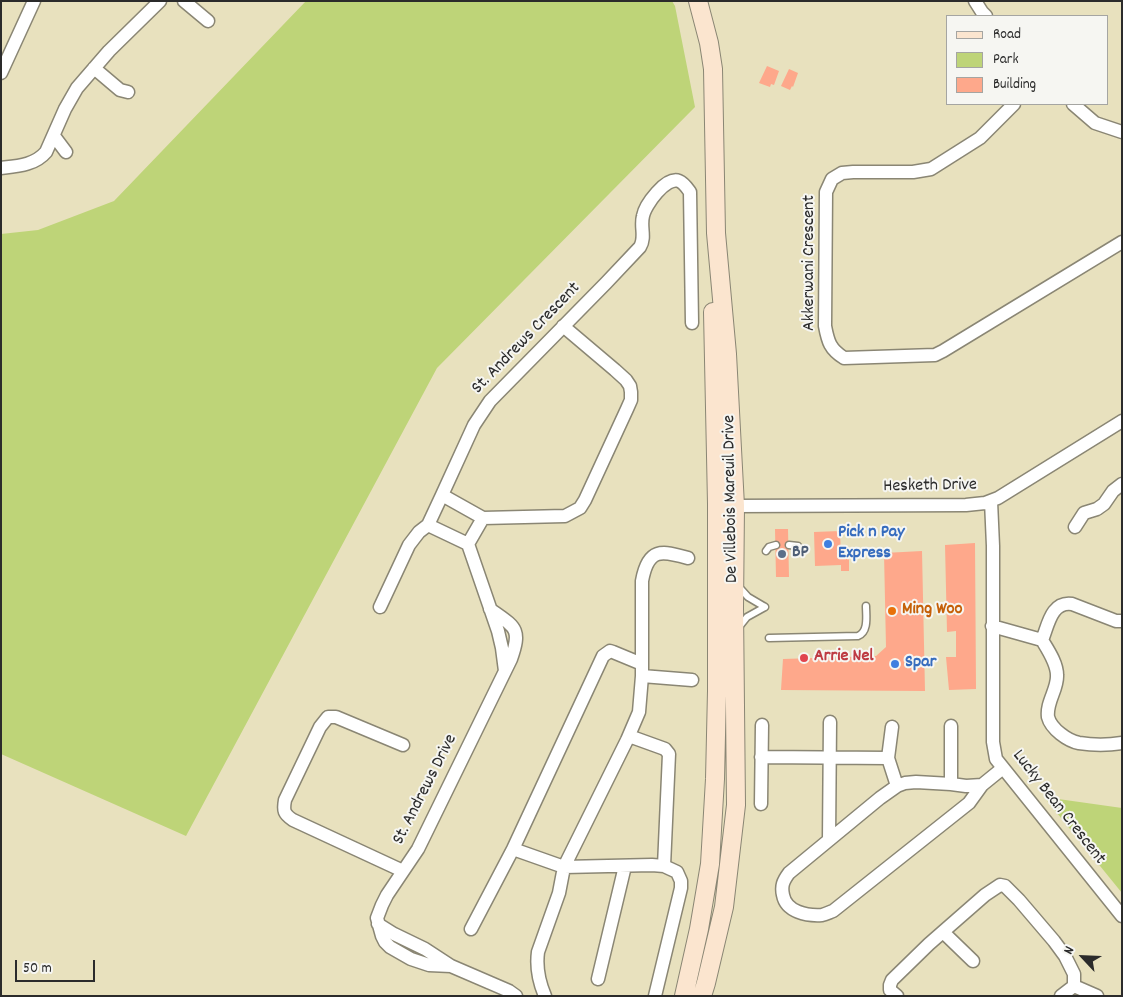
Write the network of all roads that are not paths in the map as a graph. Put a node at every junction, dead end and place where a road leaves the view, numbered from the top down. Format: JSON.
{"nodes":[{"id":1,"x":34,"y":1,"type":"edge"},
{"id":2,"x":160,"y":1,"type":"edge"},
{"id":3,"x":184,"y":1,"type":"edge"},
{"id":4,"x":691,"y":1,"type":"edge"},
{"id":5,"x":698,"y":1,"type":"edge"},
{"id":6,"x":975,"y":1,"type":"edge"},
{"id":7,"x":985,"y":15,"type":"edge"},
{"id":8,"x":208,"y":21,"type":"dead end"},
{"id":9,"x":94,"y":68,"type":"junction"},
{"id":10,"x":1,"y":73,"type":"edge"},
{"id":11,"x":128,"y":92,"type":"dead end"},
{"id":12,"x":1013,"y":105,"type":"edge"},
{"id":13,"x":1074,"y":105,"type":"edge"},
{"id":14,"x":1122,"y":132,"type":"edge"},
{"id":15,"x":54,"y":136,"type":"junction"},
{"id":16,"x":66,"y":152,"type":"dead end"},
{"id":17,"x":1,"y":168,"type":"edge"},
{"id":18,"x":1122,"y":242,"type":"edge"},
{"id":19,"x":692,"y":322,"type":"dead end"},
{"id":20,"x":563,"y":326,"type":"junction"},
{"id":21,"x":1122,"y":421,"type":"edge"},
{"id":22,"x":1122,"y":484,"type":"edge"},
{"id":23,"x":442,"y":495,"type":"junction"},
{"id":24,"x":991,"y":501,"type":"junction"},
{"id":25,"x":716,"y":504,"type":"junction"},
{"id":26,"x":735,"y":506,"type":"junction"},
{"id":27,"x":483,"y":518,"type":"junction"},
{"id":28,"x":428,"y":525,"type":"junction"},
{"id":29,"x":1075,"y":527,"type":"dead end"},
{"id":30,"x":468,"y":544,"type":"junction"},
{"id":31,"x":789,"y":544,"type":"dead end"},
{"id":32,"x":776,"y":545,"type":"dead end"},
{"id":33,"x":798,"y":546,"type":"dead end"},
{"id":34,"x":766,"y":551,"type":"dead end"},
{"id":35,"x":688,"y":558,"type":"dead end"},
{"id":36,"x":734,"y":581,"type":"junction"},
{"id":37,"x":866,"y":606,"type":"dead end"},
{"id":38,"x":380,"y":607,"type":"dead end"},
{"id":39,"x":1122,"y":621,"type":"edge"},
{"id":40,"x":992,"y":626,"type":"junction"},
{"id":41,"x":734,"y":634,"type":"junction"},
{"id":42,"x":769,"y":638,"type":"dead end"},
{"id":43,"x":1042,"y":640,"type":"junction"},
{"id":44,"x":642,"y":670,"type":"junction"},
{"id":45,"x":692,"y":680,"type":"dead end"},
{"id":46,"x":830,"y":722,"type":"dead end"},
{"id":47,"x":762,"y":725,"type":"dead end"},
{"id":48,"x":951,"y":726,"type":"dead end"},
{"id":49,"x":892,"y":727,"type":"dead end"},
{"id":50,"x":629,"y":736,"type":"junction"},
{"id":51,"x":1122,"y":743,"type":"edge"},
{"id":52,"x":403,"y":745,"type":"dead end"},
{"id":53,"x":761,"y":757,"type":"junction"},
{"id":54,"x":829,"y":758,"type":"junction"},
{"id":55,"x":888,"y":758,"type":"junction"},
{"id":56,"x":1003,"y":768,"type":"junction"},
{"id":57,"x":952,"y":784,"type":"junction"},
{"id":58,"x":982,"y":785,"type":"junction"},
{"id":59,"x":897,"y":786,"type":"junction"},
{"id":60,"x":761,"y":804,"type":"dead end"},
{"id":61,"x":829,"y":840,"type":"junction"},
{"id":62,"x":513,"y":849,"type":"junction"},
{"id":63,"x":625,"y":866,"type":"junction"},
{"id":64,"x":664,"y":866,"type":"junction"},
{"id":65,"x":564,"y":867,"type":"junction"},
{"id":66,"x":403,"y":871,"type":"junction"},
{"id":67,"x":1122,"y":916,"type":"edge"},
{"id":68,"x":471,"y":929,"type":"dead end"},
{"id":69,"x":943,"y":932,"type":"junction"},
{"id":70,"x":973,"y":961,"type":"dead end"},
{"id":71,"x":598,"y":979,"type":"dead end"},
{"id":72,"x":1074,"y":986,"type":"junction"},
{"id":73,"x":516,"y":996,"type":"edge"},
{"id":74,"x":544,"y":996,"type":"edge"},
{"id":75,"x":655,"y":996,"type":"edge"},
{"id":76,"x":684,"y":996,"type":"edge"},
{"id":77,"x":702,"y":996,"type":"edge"},
{"id":78,"x":897,"y":996,"type":"edge"},
{"id":79,"x":1061,"y":996,"type":"edge"},
{"id":80,"x":1097,"y":996,"type":"edge"}],
"edges":[{"from":1,"to":10,"type":"street"},
{"from":2,"to":9,"type":"street"},
{"from":3,"to":8,"type":"street"},
{"from":4,"to":25,"type":"main road","name":"De Villebois Mareuil Drive"},
{"from":5,"to":26,"type":"main road","name":"De Villebois Mareuil Drive"},
{"from":6,"to":7,"type":"street"},
{"from":9,"to":11,"type":"street"},
{"from":9,"to":15,"type":"street"},
{"from":12,"to":18,"type":"street","name":"Akkerwani Crescent"},
{"from":13,"to":14,"type":"street"},
{"from":15,"to":16,"type":"street"},
{"from":15,"to":17,"type":"street"},
{"from":19,"to":20,"type":"street","name":"St. Andrews Crescent"},
{"from":20,"to":23,"type":"street","name":"St. Andrews Crescent"},
{"from":20,"to":27,"type":"street"},
{"from":21,"to":24,"type":"street","name":"Hesketh Drive"},
{"from":22,"to":29,"type":"street"},
{"from":23,"to":27,"type":"street"},
{"from":23,"to":28,"type":"street","name":"St. Andrews Crescent"},
{"from":24,"to":26,"type":"street","name":"Hesketh Drive"},
{"from":24,"to":40,"type":"street","name":"Lucky Bean Crescent"},
{"from":25,"to":26,"type":"street","name":"Hesketh Drive"},
{"from":25,"to":76,"type":"main road","name":"De Villebois Mareuil Drive"},
{"from":26,"to":36,"type":"main road","name":"De Villebois Mareuil Drive"},
{"from":27,"to":30,"type":"street"},
{"from":28,"to":30,"type":"street"},
{"from":28,"to":38,"type":"street","name":"St. Andrews Crescent"},
{"from":30,"to":66,"type":"street","name":"St. Andrews Drive"},
{"from":31,"to":33,"type":"lane"},
{"from":32,"to":34,"type":"lane"},
{"from":35,"to":44,"type":"street"},
{"from":36,"to":41,"type":"main road","name":"De Villebois Mareuil Drive"},
{"from":36,"to":41,"type":"lane"},
{"from":37,"to":42,"type":"lane"},
{"from":39,"to":43,"type":"street"},
{"from":40,"to":43,"type":"street"},
{"from":40,"to":56,"type":"street","name":"Lucky Bean Crescent"},
{"from":41,"to":77,"type":"main road","name":"De Villebois Mareuil Drive"},
{"from":43,"to":51,"type":"street"},
{"from":44,"to":45,"type":"street"},
{"from":44,"to":50,"type":"street"},
{"from":44,"to":62,"type":"street"},
{"from":46,"to":54,"type":"street"},
{"from":47,"to":53,"type":"street"},
{"from":48,"to":57,"type":"street"},
{"from":49,"to":55,"type":"street"},
{"from":50,"to":64,"type":"street"},
{"from":50,"to":65,"type":"street"},
{"from":52,"to":66,"type":"street"},
{"from":53,"to":54,"type":"street"},
{"from":53,"to":60,"type":"street"},
{"from":54,"to":55,"type":"street"},
{"from":54,"to":61,"type":"street"},
{"from":55,"to":59,"type":"street"},
{"from":56,"to":58,"type":"street"},
{"from":56,"to":67,"type":"street","name":"Lucky Bean Crescent"},
{"from":57,"to":58,"type":"street"},
{"from":57,"to":59,"type":"street"},
{"from":58,"to":61,"type":"street"},
{"from":59,"to":61,"type":"street"},
{"from":62,"to":65,"type":"street"},
{"from":62,"to":68,"type":"street"},
{"from":63,"to":64,"type":"street"},
{"from":63,"to":65,"type":"street"},
{"from":63,"to":71,"type":"street"},
{"from":64,"to":75,"type":"street"},
{"from":65,"to":74,"type":"street"},
{"from":66,"to":73,"type":"street","name":"St. Andrews Drive"},
{"from":69,"to":70,"type":"street"},
{"from":69,"to":72,"type":"street"},
{"from":69,"to":78,"type":"street"},
{"from":72,"to":79,"type":"street"},
{"from":72,"to":80,"type":"street"}]}
